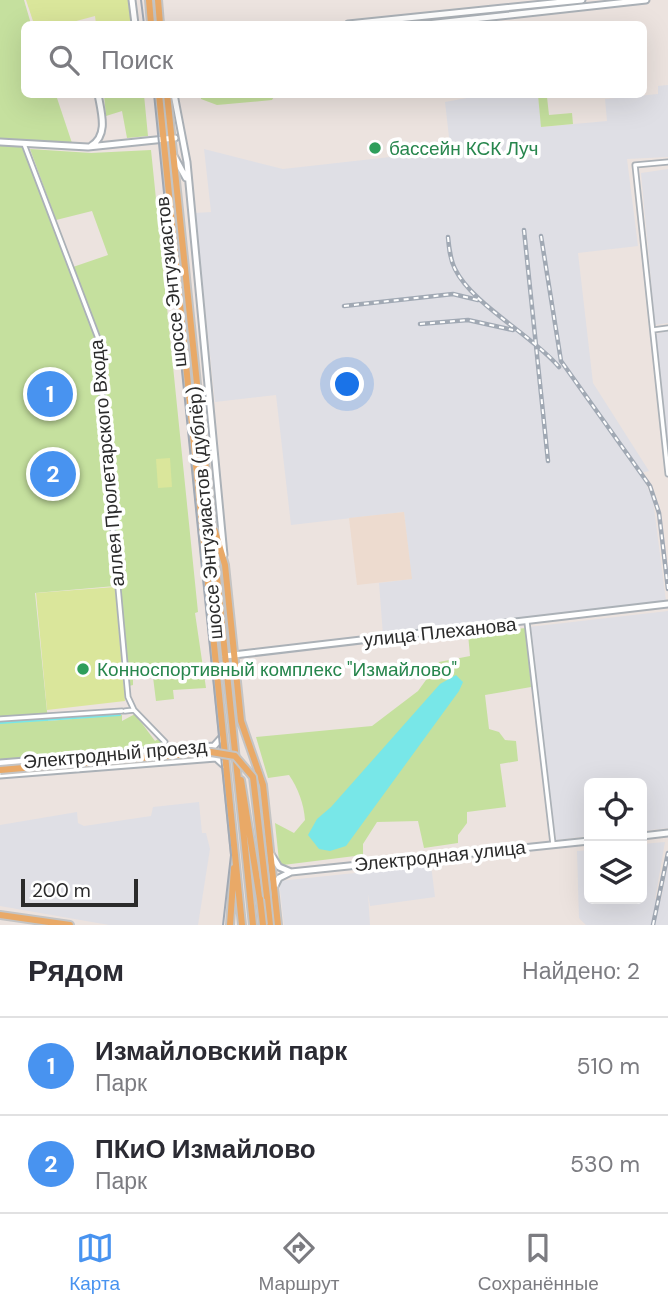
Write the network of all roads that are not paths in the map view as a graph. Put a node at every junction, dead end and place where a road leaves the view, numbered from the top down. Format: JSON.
{"nodes":[{"id":1,"x":132,"y":0,"type":"edge"},
{"id":2,"x":149,"y":0,"type":"edge"},
{"id":3,"x":158,"y":0,"type":"edge"},
{"id":4,"x":582,"y":0,"type":"edge"},
{"id":5,"x":646,"y":0,"type":"edge"},
{"id":6,"x":558,"y":1,"type":"edge"},
{"id":7,"x":558,"y":11,"type":"junction"},
{"id":8,"x":135,"y":21,"type":"edge"},
{"id":9,"x":151,"y":21,"type":"edge"},
{"id":10,"x":160,"y":21,"type":"edge"},
{"id":11,"x":375,"y":21,"type":"edge"},
{"id":12,"x":457,"y":21,"type":"edge"},
{"id":13,"x":99,"y":98,"type":"edge"},
{"id":14,"x":159,"y":98,"type":"edge"},
{"id":15,"x":167,"y":98,"type":"edge"},
{"id":16,"x":175,"y":98,"type":"edge"},
{"id":17,"x":102,"y":119,"type":"junction"},
{"id":18,"x":180,"y":135,"type":"junction"},
{"id":19,"x":172,"y":139,"type":"junction"},
{"id":20,"x":163,"y":140,"type":"junction"},
{"id":21,"x":0,"y":142,"type":"edge"},
{"id":22,"x":24,"y":144,"type":"junction"},
{"id":23,"x":119,"y":144,"type":"junction"},
{"id":24,"x":88,"y":147,"type":"junction"},
{"id":25,"x":174,"y":154,"type":"junction"},
{"id":26,"x":668,"y":162,"type":"edge"},
{"id":27,"x":189,"y":187,"type":"junction"},
{"id":28,"x":668,"y":328,"type":"edge"},
{"id":29,"x":653,"y":330,"type":"junction"},
{"id":30,"x":668,"y":474,"type":"edge"},
{"id":31,"x":211,"y":519,"type":"junction"},
{"id":32,"x":225,"y":565,"type":"junction"},
{"id":33,"x":668,"y":604,"type":"edge"},
{"id":34,"x":527,"y":622,"type":"junction"},
{"id":35,"x":232,"y":644,"type":"junction"},
{"id":36,"x":242,"y":654,"type":"junction"},
{"id":37,"x":229,"y":656,"type":"junction"},
{"id":38,"x":217,"y":667,"type":"junction"},
{"id":39,"x":235,"y":670,"type":"junction"},
{"id":40,"x":134,"y":710,"type":"junction"},
{"id":41,"x":0,"y":719,"type":"edge"},
{"id":42,"x":223,"y":734,"type":"junction"},
{"id":43,"x":159,"y":751,"type":"junction"},
{"id":44,"x":96,"y":756,"type":"junction"},
{"id":45,"x":236,"y":760,"type":"junction"},
{"id":46,"x":25,"y":761,"type":"junction"},
{"id":47,"x":0,"y":763,"type":"edge"},
{"id":48,"x":226,"y":767,"type":"junction"},
{"id":49,"x":96,"y":768,"type":"junction"},
{"id":50,"x":0,"y":772,"type":"edge"},
{"id":51,"x":27,"y":772,"type":"junction"},
{"id":52,"x":668,"y":833,"type":"edge"},
{"id":53,"x":647,"y":835,"type":"edge"},
{"id":54,"x":584,"y":841,"type":"edge"},
{"id":55,"x":553,"y":844,"type":"junction"},
{"id":56,"x":235,"y":852,"type":"junction"},
{"id":57,"x":271,"y":854,"type":"junction"},
{"id":58,"x":291,"y":872,"type":"junction"},
{"id":59,"x":275,"y":888,"type":"junction"},
{"id":60,"x":264,"y":898,"type":"junction"},
{"id":61,"x":0,"y":915,"type":"edge"},
{"id":62,"x":70,"y":925,"type":"edge"},
{"id":63,"x":230,"y":925,"type":"edge"},
{"id":64,"x":242,"y":925,"type":"edge"},
{"id":65,"x":253,"y":925,"type":"edge"},
{"id":66,"x":263,"y":925,"type":"edge"},
{"id":67,"x":270,"y":925,"type":"edge"},
{"id":68,"x":278,"y":925,"type":"edge"}],
"edges":[{"from":1,"to":8,"type":"main road"},
{"from":2,"to":9,"type":"main road"},
{"from":3,"to":10,"type":"main road"},
{"from":4,"to":6,"type":"main road"},
{"from":5,"to":7,"type":"main road"},
{"from":6,"to":7,"type":"main road"},
{"from":6,"to":11,"type":"main road"},
{"from":7,"to":12,"type":"main road"},
{"from":13,"to":17,"type":"main road"},
{"from":14,"to":20,"type":"main road","name":"шоссе Энтузиастов"},
{"from":15,"to":19,"type":"main road","name":"шоссе Энтузиастов"},
{"from":16,"to":18,"type":"main road","name":"шоссе Энтузиастов (дублёр)"},
{"from":17,"to":23,"type":"main road"},
{"from":17,"to":24,"type":"main road"},
{"from":18,"to":19,"type":"main road"},
{"from":18,"to":27,"type":"main road","name":"шоссе Энтузиастов (дублёр)"},
{"from":19,"to":20,"type":"main road"},
{"from":19,"to":25,"type":"main road","name":"шоссе Энтузиастов"},
{"from":20,"to":23,"type":"main road"},
{"from":20,"to":38,"type":"main road","name":"шоссе Энтузиастов"},
{"from":21,"to":22,"type":"main road"},
{"from":22,"to":24,"type":"main road"},
{"from":22,"to":40,"type":"street","name":"аллея Пролетарского Входа"},
{"from":23,"to":24,"type":"main road"},
{"from":25,"to":27,"type":"main road"},
{"from":25,"to":31,"type":"main road","name":"шоссе Энтузиастов"},
{"from":26,"to":29,"type":"street"},
{"from":27,"to":32,"type":"main road","name":"шоссе Энтузиастов (дублёр)"},
{"from":28,"to":29,"type":"street"},
{"from":29,"to":30,"type":"street"},
{"from":31,"to":32,"type":"main road"},
{"from":31,"to":37,"type":"main road","name":"шоссе Энтузиастов"},
{"from":32,"to":35,"type":"main road","name":"шоссе Энтузиастов (дублёр)"},
{"from":33,"to":34,"type":"main road","name":"улица Плеханова"},
{"from":34,"to":36,"type":"main road","name":"улица Плеханова"},
{"from":34,"to":55,"type":"street"},
{"from":35,"to":36,"type":"main road"},
{"from":35,"to":37,"type":"main road","name":"шоссе Энтузиастов (дублёр)"},
{"from":36,"to":37,"type":"main road","name":"улица Плеханова"},
{"from":36,"to":39,"type":"main road"},
{"from":37,"to":38,"type":"main road"},
{"from":37,"to":39,"type":"main road","name":"шоссе Энтузиастов (дублёр)"},
{"from":37,"to":45,"type":"main road","name":"шоссе Энтузиастов"},
{"from":38,"to":42,"type":"main road","name":"шоссе Энтузиастов"},
{"from":39,"to":57,"type":"main road","name":"шоссе Энтузиастов (дублёр)"},
{"from":40,"to":41,"type":"street"},
{"from":40,"to":43,"type":"street"},
{"from":42,"to":43,"type":"main road","name":"Электродный проезд"},
{"from":42,"to":48,"type":"main road","name":"шоссе Энтузиастов"},
{"from":43,"to":44,"type":"main road","name":"Электродный проезд"},
{"from":44,"to":46,"type":"main road","name":"Электродный проезд"},
{"from":44,"to":49,"type":"main road"},
{"from":45,"to":60,"type":"main road"},
{"from":45,"to":65,"type":"main road","name":"шоссе Энтузиастов"},
{"from":46,"to":47,"type":"main road","name":"Электродный проезд"},
{"from":46,"to":51,"type":"main road"},
{"from":48,"to":49,"type":"main road","name":"Электродный проезд"},
{"from":48,"to":56,"type":"main road","name":"шоссе Энтузиастов"},
{"from":49,"to":51,"type":"main road","name":"Электродный проезд"},
{"from":50,"to":51,"type":"main road","name":"Электродный проезд"},
{"from":50,"to":60,"type":"main road","bridge":true},
{"from":52,"to":53,"type":"main road"},
{"from":54,"to":55,"type":"main road","name":"Электродная улица"},
{"from":55,"to":58,"type":"main road","name":"Электродная улица"},
{"from":56,"to":63,"type":"main road"},
{"from":56,"to":64,"type":"main road","name":"шоссе Энтузиастов"},
{"from":57,"to":58,"type":"main road"},
{"from":57,"to":59,"type":"main road","name":"шоссе Энтузиастов (дублёр)"},
{"from":58,"to":59,"type":"main road"},
{"from":59,"to":68,"type":"main road","name":"шоссе Энтузиастов (дублёр)"},
{"from":60,"to":66,"type":"main road","bridge":true},
{"from":60,"to":67,"type":"main road"},
{"from":61,"to":62,"type":"main road"}]}
